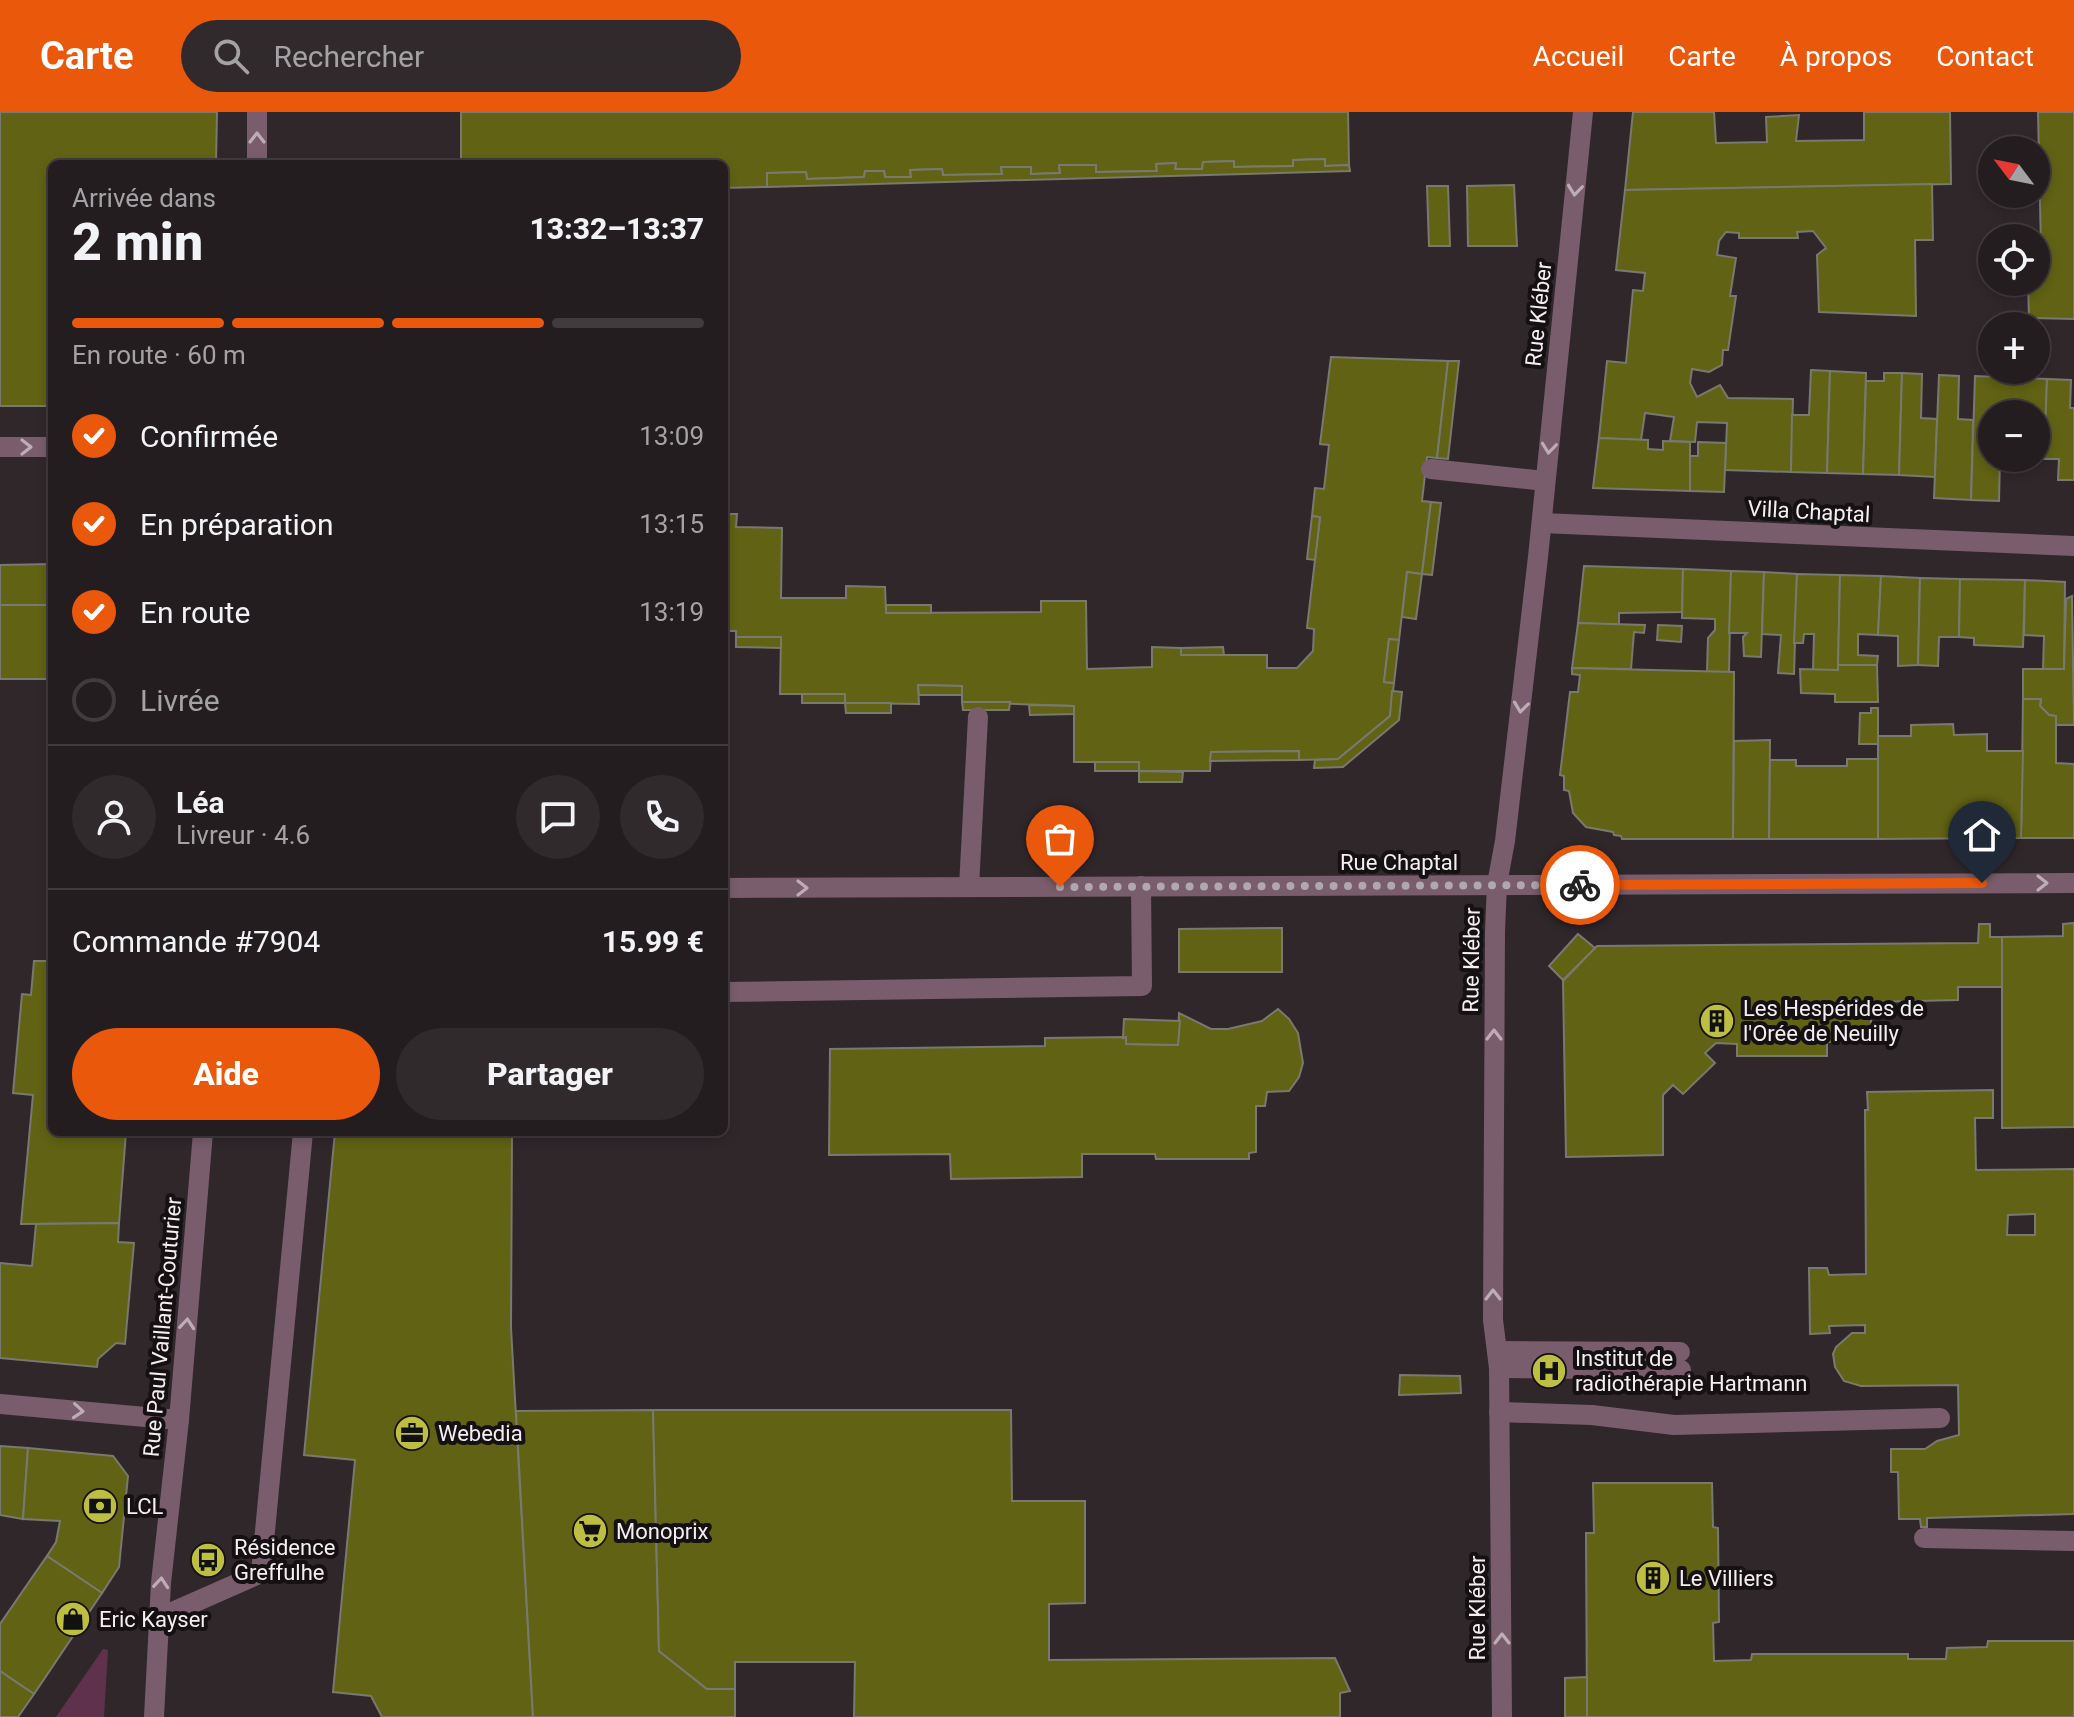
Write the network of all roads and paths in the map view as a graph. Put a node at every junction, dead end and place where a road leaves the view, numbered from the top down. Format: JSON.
{"nodes":[{"id":1,"x":257,"y":112,"type":"edge"},
{"id":2,"x":1583,"y":112,"type":"edge"},
{"id":3,"x":257,"y":160,"type":"edge"},
{"id":4,"x":0,"y":447,"type":"edge"},
{"id":5,"x":48,"y":447,"type":"edge"},
{"id":6,"x":1431,"y":469,"type":"dead end"},
{"id":7,"x":1545,"y":481,"type":"junction"},
{"id":8,"x":1542,"y":523,"type":"junction"},
{"id":9,"x":2074,"y":546,"type":"edge"},
{"id":10,"x":978,"y":717,"type":"dead end"},
{"id":11,"x":2074,"y":883,"type":"edge"},
{"id":12,"x":1497,"y":884,"type":"junction"},
{"id":13,"x":1141,"y":886,"type":"junction"},
{"id":14,"x":969,"y":887,"type":"junction"},
{"id":15,"x":728,"y":888,"type":"edge"},
{"id":16,"x":728,"y":992,"type":"edge"},
{"id":17,"x":203,"y":1136,"type":"edge"},
{"id":18,"x":303,"y":1136,"type":"edge"},
{"id":19,"x":1499,"y":1360,"type":"junction"},
{"id":20,"x":1681,"y":1361,"type":"dead end"},
{"id":21,"x":0,"y":1404,"type":"edge"},
{"id":22,"x":1499,"y":1412,"type":"junction"},
{"id":23,"x":1940,"y":1418,"type":"dead end"},
{"id":24,"x":179,"y":1420,"type":"junction"},
{"id":25,"x":1924,"y":1538,"type":"dead end"},
{"id":26,"x":2074,"y":1541,"type":"edge"},
{"id":27,"x":159,"y":1618,"type":"junction"},
{"id":28,"x":154,"y":1717,"type":"edge"},
{"id":29,"x":1502,"y":1717,"type":"edge"}],
"edges":[{"from":3,"to":1,"type":"street","one_way":true},
{"from":2,"to":7,"type":"street","name":"Rue Kléber","one_way":true},
{"from":4,"to":5,"type":"street","one_way":true},
{"from":6,"to":7,"type":"street"},
{"from":7,"to":8,"type":"street","name":"Rue Kléber"},
{"from":8,"to":9,"type":"street","name":"Villa Chaptal"},
{"from":8,"to":12,"type":"street","name":"Rue Kléber","one_way":true},
{"from":10,"to":14,"type":"street"},
{"from":12,"to":11,"type":"street","name":"Rue Chaptal","one_way":true},
{"from":12,"to":13,"type":"street","name":"Rue Chaptal"},
{"from":19,"to":12,"type":"street","name":"Rue Kléber","one_way":true},
{"from":13,"to":14,"type":"street","name":"Rue Chaptal"},
{"from":13,"to":16,"type":"street"},
{"from":15,"to":14,"type":"street","name":"Rue Chaptal","one_way":true},
{"from":24,"to":17,"type":"street","name":"Rue Paul Vaillant-Couturier","one_way":true},
{"from":18,"to":27,"type":"street"},
{"from":19,"to":20,"type":"street"},
{"from":19,"to":22,"type":"street","name":"Rue Kléber"},
{"from":21,"to":24,"type":"street","one_way":true},
{"from":22,"to":23,"type":"street"},
{"from":29,"to":22,"type":"street","name":"Rue Kléber","one_way":true},
{"from":27,"to":24,"type":"street","name":"Rue Paul Vaillant-Couturier","one_way":true},
{"from":25,"to":26,"type":"street"},
{"from":27,"to":28,"type":"street","name":"Rue Paul Vaillant-Couturier"}]}
